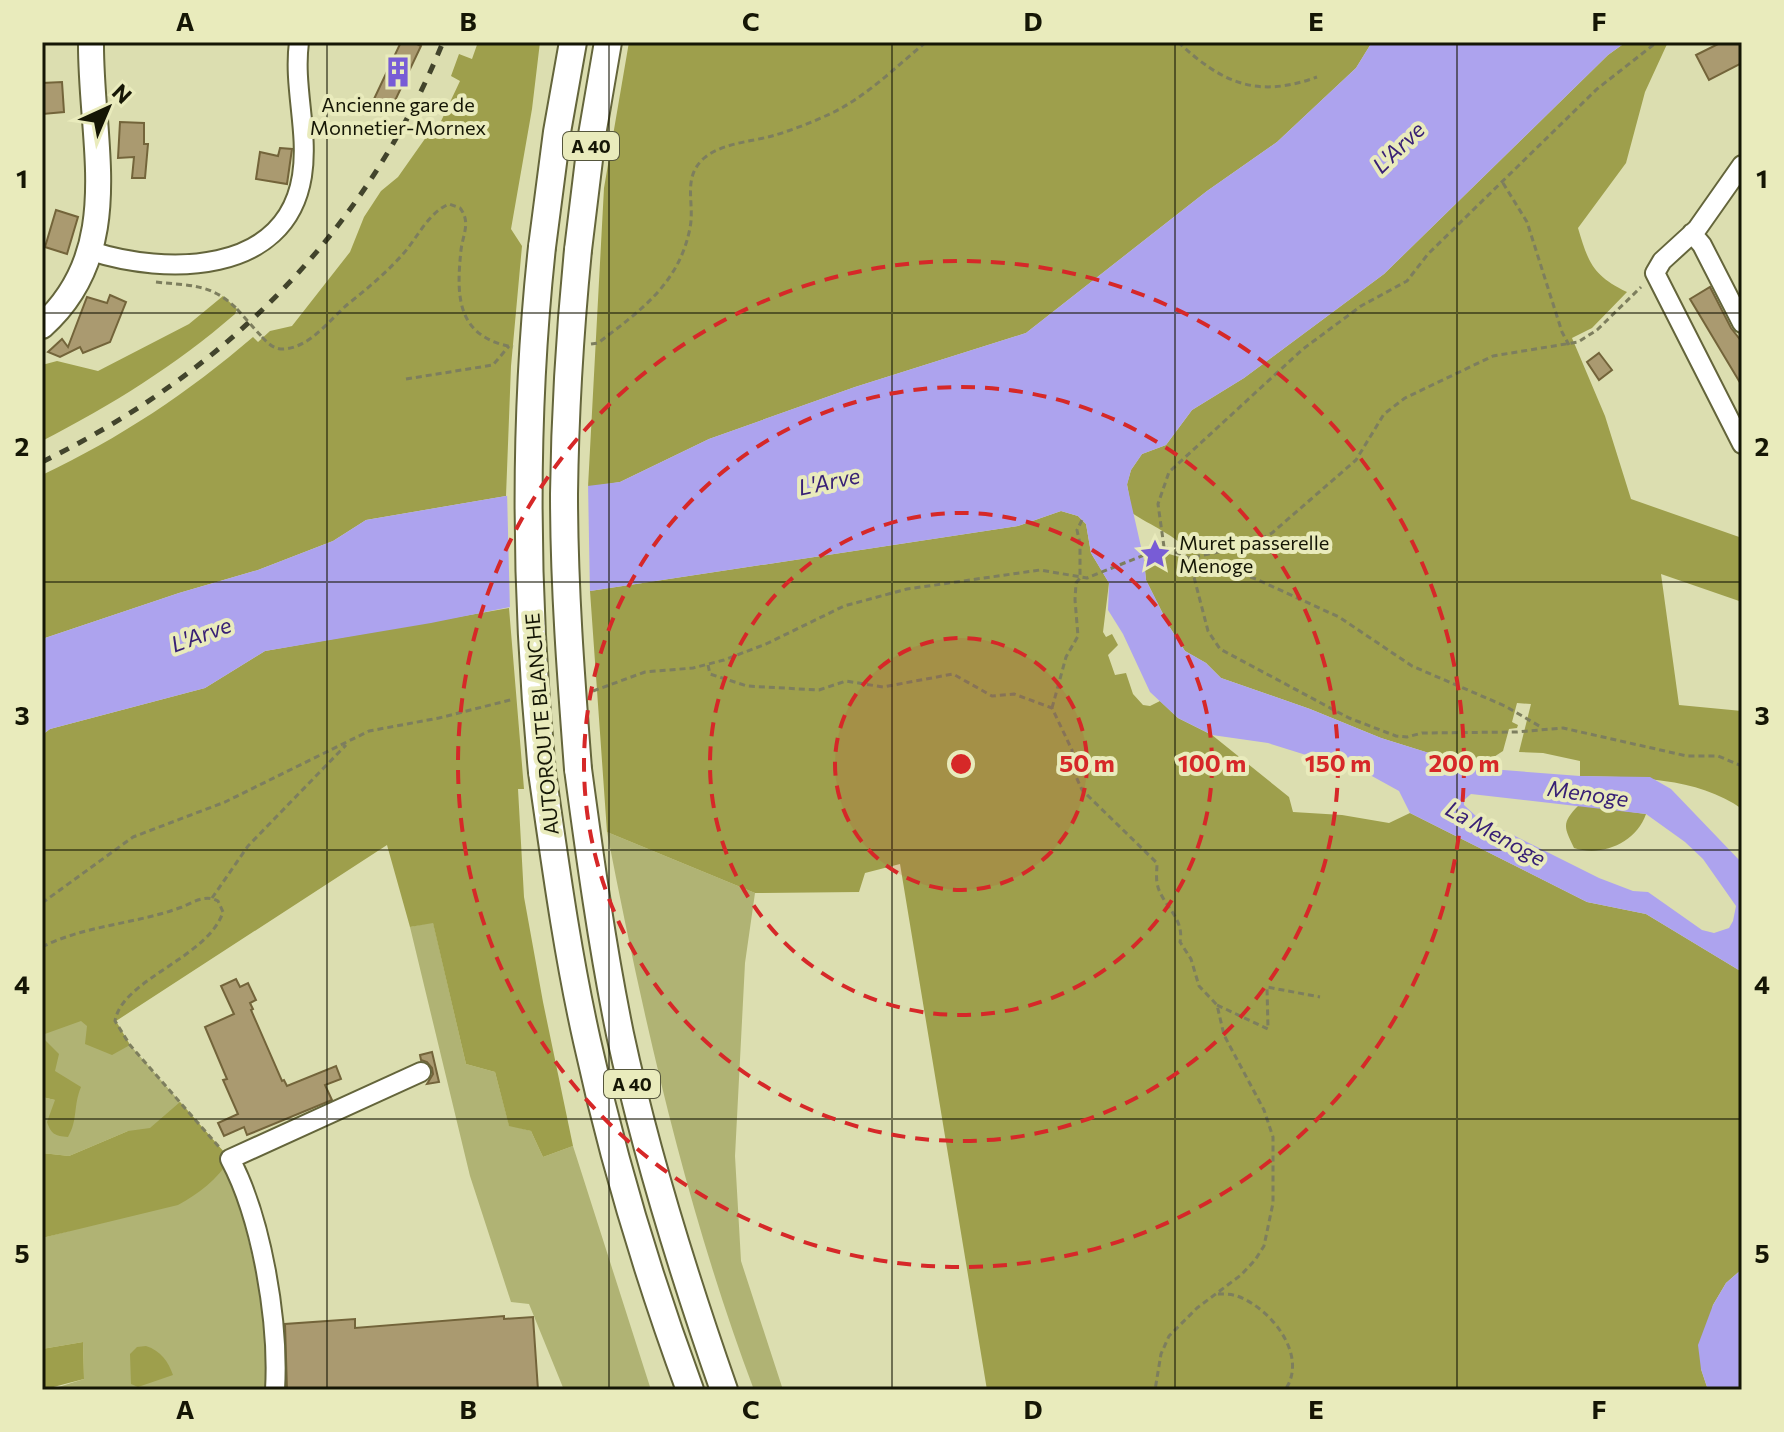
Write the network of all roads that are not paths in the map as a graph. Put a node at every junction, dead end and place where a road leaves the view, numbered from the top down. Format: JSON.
{"nodes":[{"id":1,"x":91,"y":42,"type":"edge"},
{"id":2,"x":299,"y":42,"type":"edge"},
{"id":3,"x":573,"y":42,"type":"edge"},
{"id":4,"x":608,"y":42,"type":"edge"},
{"id":5,"x":1742,"y":165,"type":"edge"},
{"id":6,"x":1692,"y":233,"type":"junction"},
{"id":7,"x":91,"y":251,"type":"junction"},
{"id":8,"x":1742,"y":323,"type":"edge"},
{"id":9,"x":42,"y":326,"type":"edge"},
{"id":10,"x":1742,"y":444,"type":"edge"},
{"id":11,"x":421,"y":1072,"type":"dead end"},
{"id":12,"x":275,"y":1390,"type":"edge"},
{"id":13,"x":690,"y":1390,"type":"edge"},
{"id":14,"x":724,"y":1390,"type":"edge"}],
"edges":[{"from":1,"to":7,"type":"main road"},
{"from":2,"to":7,"type":"street"},
{"from":3,"to":13,"type":"highway","name":"AUTOROUTE BLANCHE","number":"A 40","bridge":true},
{"from":4,"to":14,"type":"highway","name":"AUTOROUTE BLANCHE","number":"A 40","bridge":true},
{"from":5,"to":6,"type":"street"},
{"from":6,"to":8,"type":"street"},
{"from":6,"to":10,"type":"street"},
{"from":7,"to":9,"type":"main road"},
{"from":11,"to":12,"type":"street"}]}
